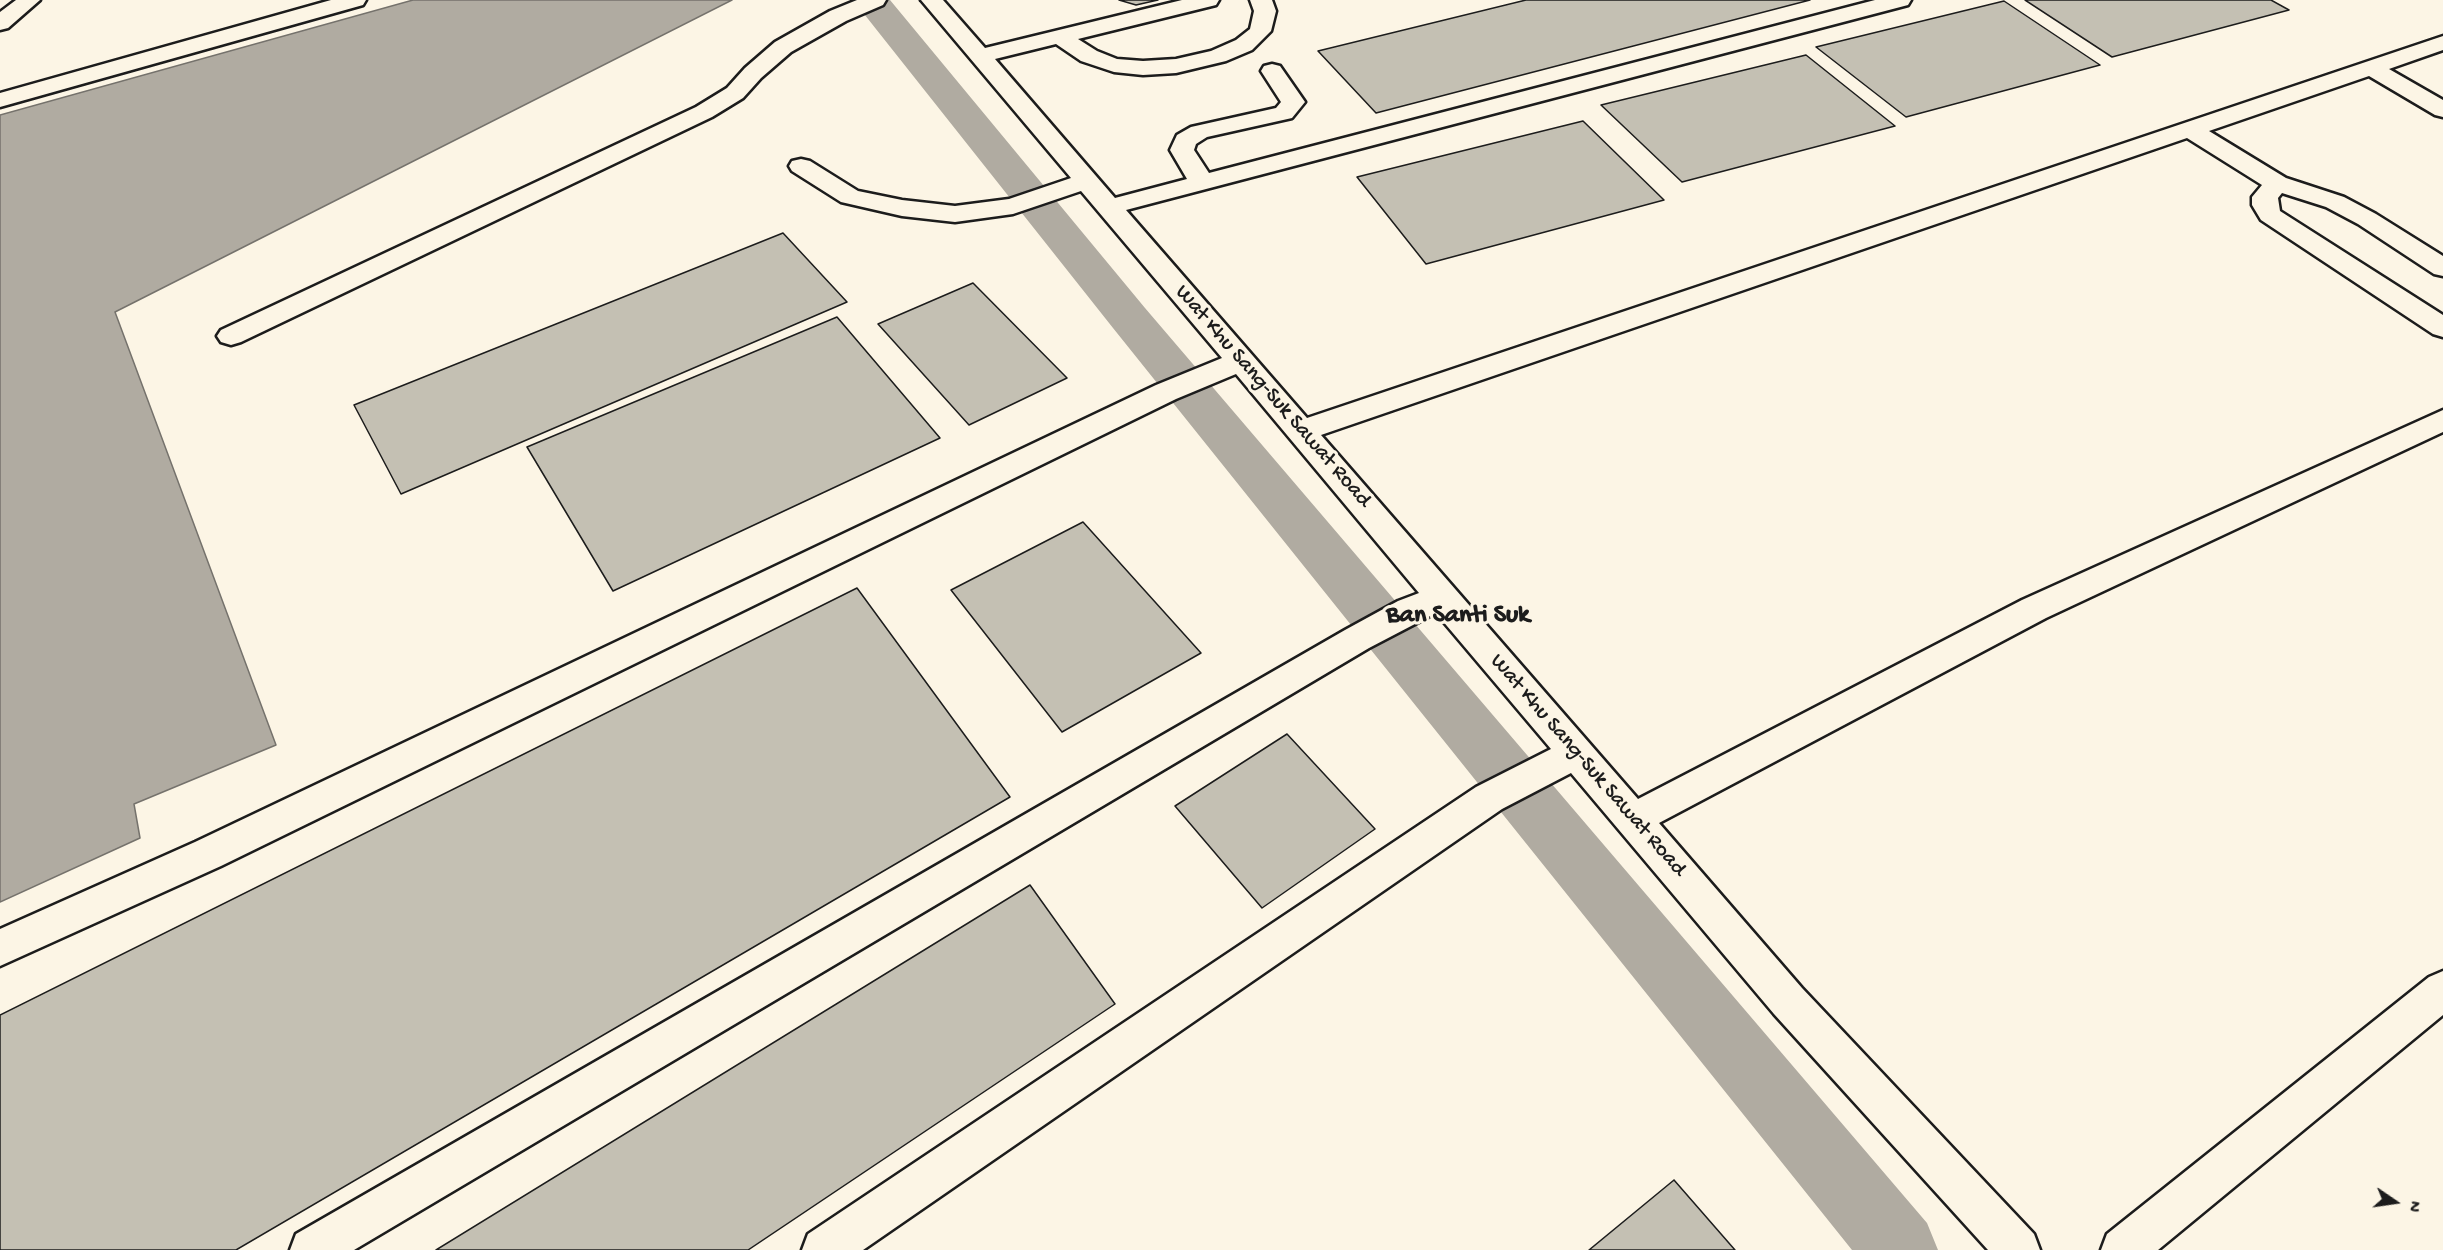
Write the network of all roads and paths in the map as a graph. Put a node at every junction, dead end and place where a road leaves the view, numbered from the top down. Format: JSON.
{"nodes":[{"id":1,"x":29,"y":0,"type":"edge"},
{"id":2,"x":355,"y":0,"type":"edge"},
{"id":3,"x":932,"y":0,"type":"edge"},
{"id":4,"x":1208,"y":0,"type":"edge"},
{"id":5,"x":1260,"y":0,"type":"edge"},
{"id":6,"x":1900,"y":0,"type":"edge"},
{"id":7,"x":870,"y":2,"type":"edge"},
{"id":8,"x":0,"y":22,"type":"edge"},
{"id":9,"x":1060,"y":37,"type":"junction"},
{"id":10,"x":2443,"y":43,"type":"edge"},
{"id":11,"x":981,"y":56,"type":"junction"},
{"id":12,"x":2372,"y":68,"type":"junction"},
{"id":13,"x":1272,"y":71,"type":"dead end"},
{"id":14,"x":4,"y":91,"type":"edge"},
{"id":15,"x":2443,"y":110,"type":"edge"},
{"id":16,"x":2191,"y":130,"type":"junction"},
{"id":17,"x":801,"y":166,"type":"dead end"},
{"id":18,"x":1202,"y":183,"type":"junction"},
{"id":19,"x":2277,"y":183,"type":"junction"},
{"id":20,"x":1073,"y":186,"type":"junction"},
{"id":21,"x":1109,"y":207,"type":"junction"},
{"id":22,"x":2443,"y":268,"type":"edge"},
{"id":23,"x":2443,"y":328,"type":"edge"},
{"id":24,"x":231,"y":336,"type":"dead end"},
{"id":25,"x":1242,"y":361,"type":"junction"},
{"id":26,"x":2443,"y":420,"type":"edge"},
{"id":27,"x":1301,"y":431,"type":"junction"},
{"id":28,"x":1443,"y":597,"type":"junction"},
{"id":29,"x":1576,"y":753,"type":"junction"},
{"id":30,"x":1633,"y":819,"type":"junction"},
{"id":31,"x":0,"y":948,"type":"edge"},
{"id":32,"x":2443,"y":990,"type":"edge"},
{"id":33,"x":312,"y":1250,"type":"edge"},
{"id":34,"x":824,"y":1250,"type":"edge"},
{"id":35,"x":2018,"y":1250,"type":"edge"},
{"id":36,"x":2123,"y":1250,"type":"edge"}],
"edges":[{"from":1,"to":8,"type":"street"},
{"from":2,"to":14,"type":"street"},
{"from":3,"to":11,"type":"street","name":"Wat Khu Sang-Suk Sawat Road"},
{"from":4,"to":9,"type":"street"},
{"from":5,"to":9,"type":"street"},
{"from":6,"to":18,"type":"street"},
{"from":7,"to":24,"type":"street"},
{"from":9,"to":11,"type":"street"},
{"from":10,"to":12,"type":"street"},
{"from":11,"to":20,"type":"street","name":"Wat Khu Sang-Suk Sawat Road"},
{"from":12,"to":15,"type":"street"},
{"from":12,"to":16,"type":"street"},
{"from":13,"to":18,"type":"street"},
{"from":16,"to":19,"type":"street"},
{"from":16,"to":27,"type":"street"},
{"from":17,"to":20,"type":"street"},
{"from":18,"to":21,"type":"street"},
{"from":19,"to":22,"type":"street"},
{"from":19,"to":23,"type":"street"},
{"from":20,"to":21,"type":"street","name":"Wat Khu Sang-Suk Sawat Road"},
{"from":21,"to":25,"type":"street","name":"Wat Khu Sang-Suk Sawat Road"},
{"from":25,"to":27,"type":"street","name":"Wat Khu Sang-Suk Sawat Road"},
{"from":25,"to":31,"type":"street"},
{"from":26,"to":30,"type":"street"},
{"from":27,"to":28,"type":"street","name":"Wat Khu Sang-Suk Sawat Road"},
{"from":28,"to":29,"type":"street","name":"Wat Khu Sang-Suk Sawat Road"},
{"from":28,"to":33,"type":"street"},
{"from":29,"to":30,"type":"street","name":"Wat Khu Sang-Suk Sawat Road"},
{"from":29,"to":34,"type":"street"},
{"from":30,"to":35,"type":"street","name":"Wat Khu Sang-Suk Sawat Road"},
{"from":32,"to":36,"type":"street"}]}
